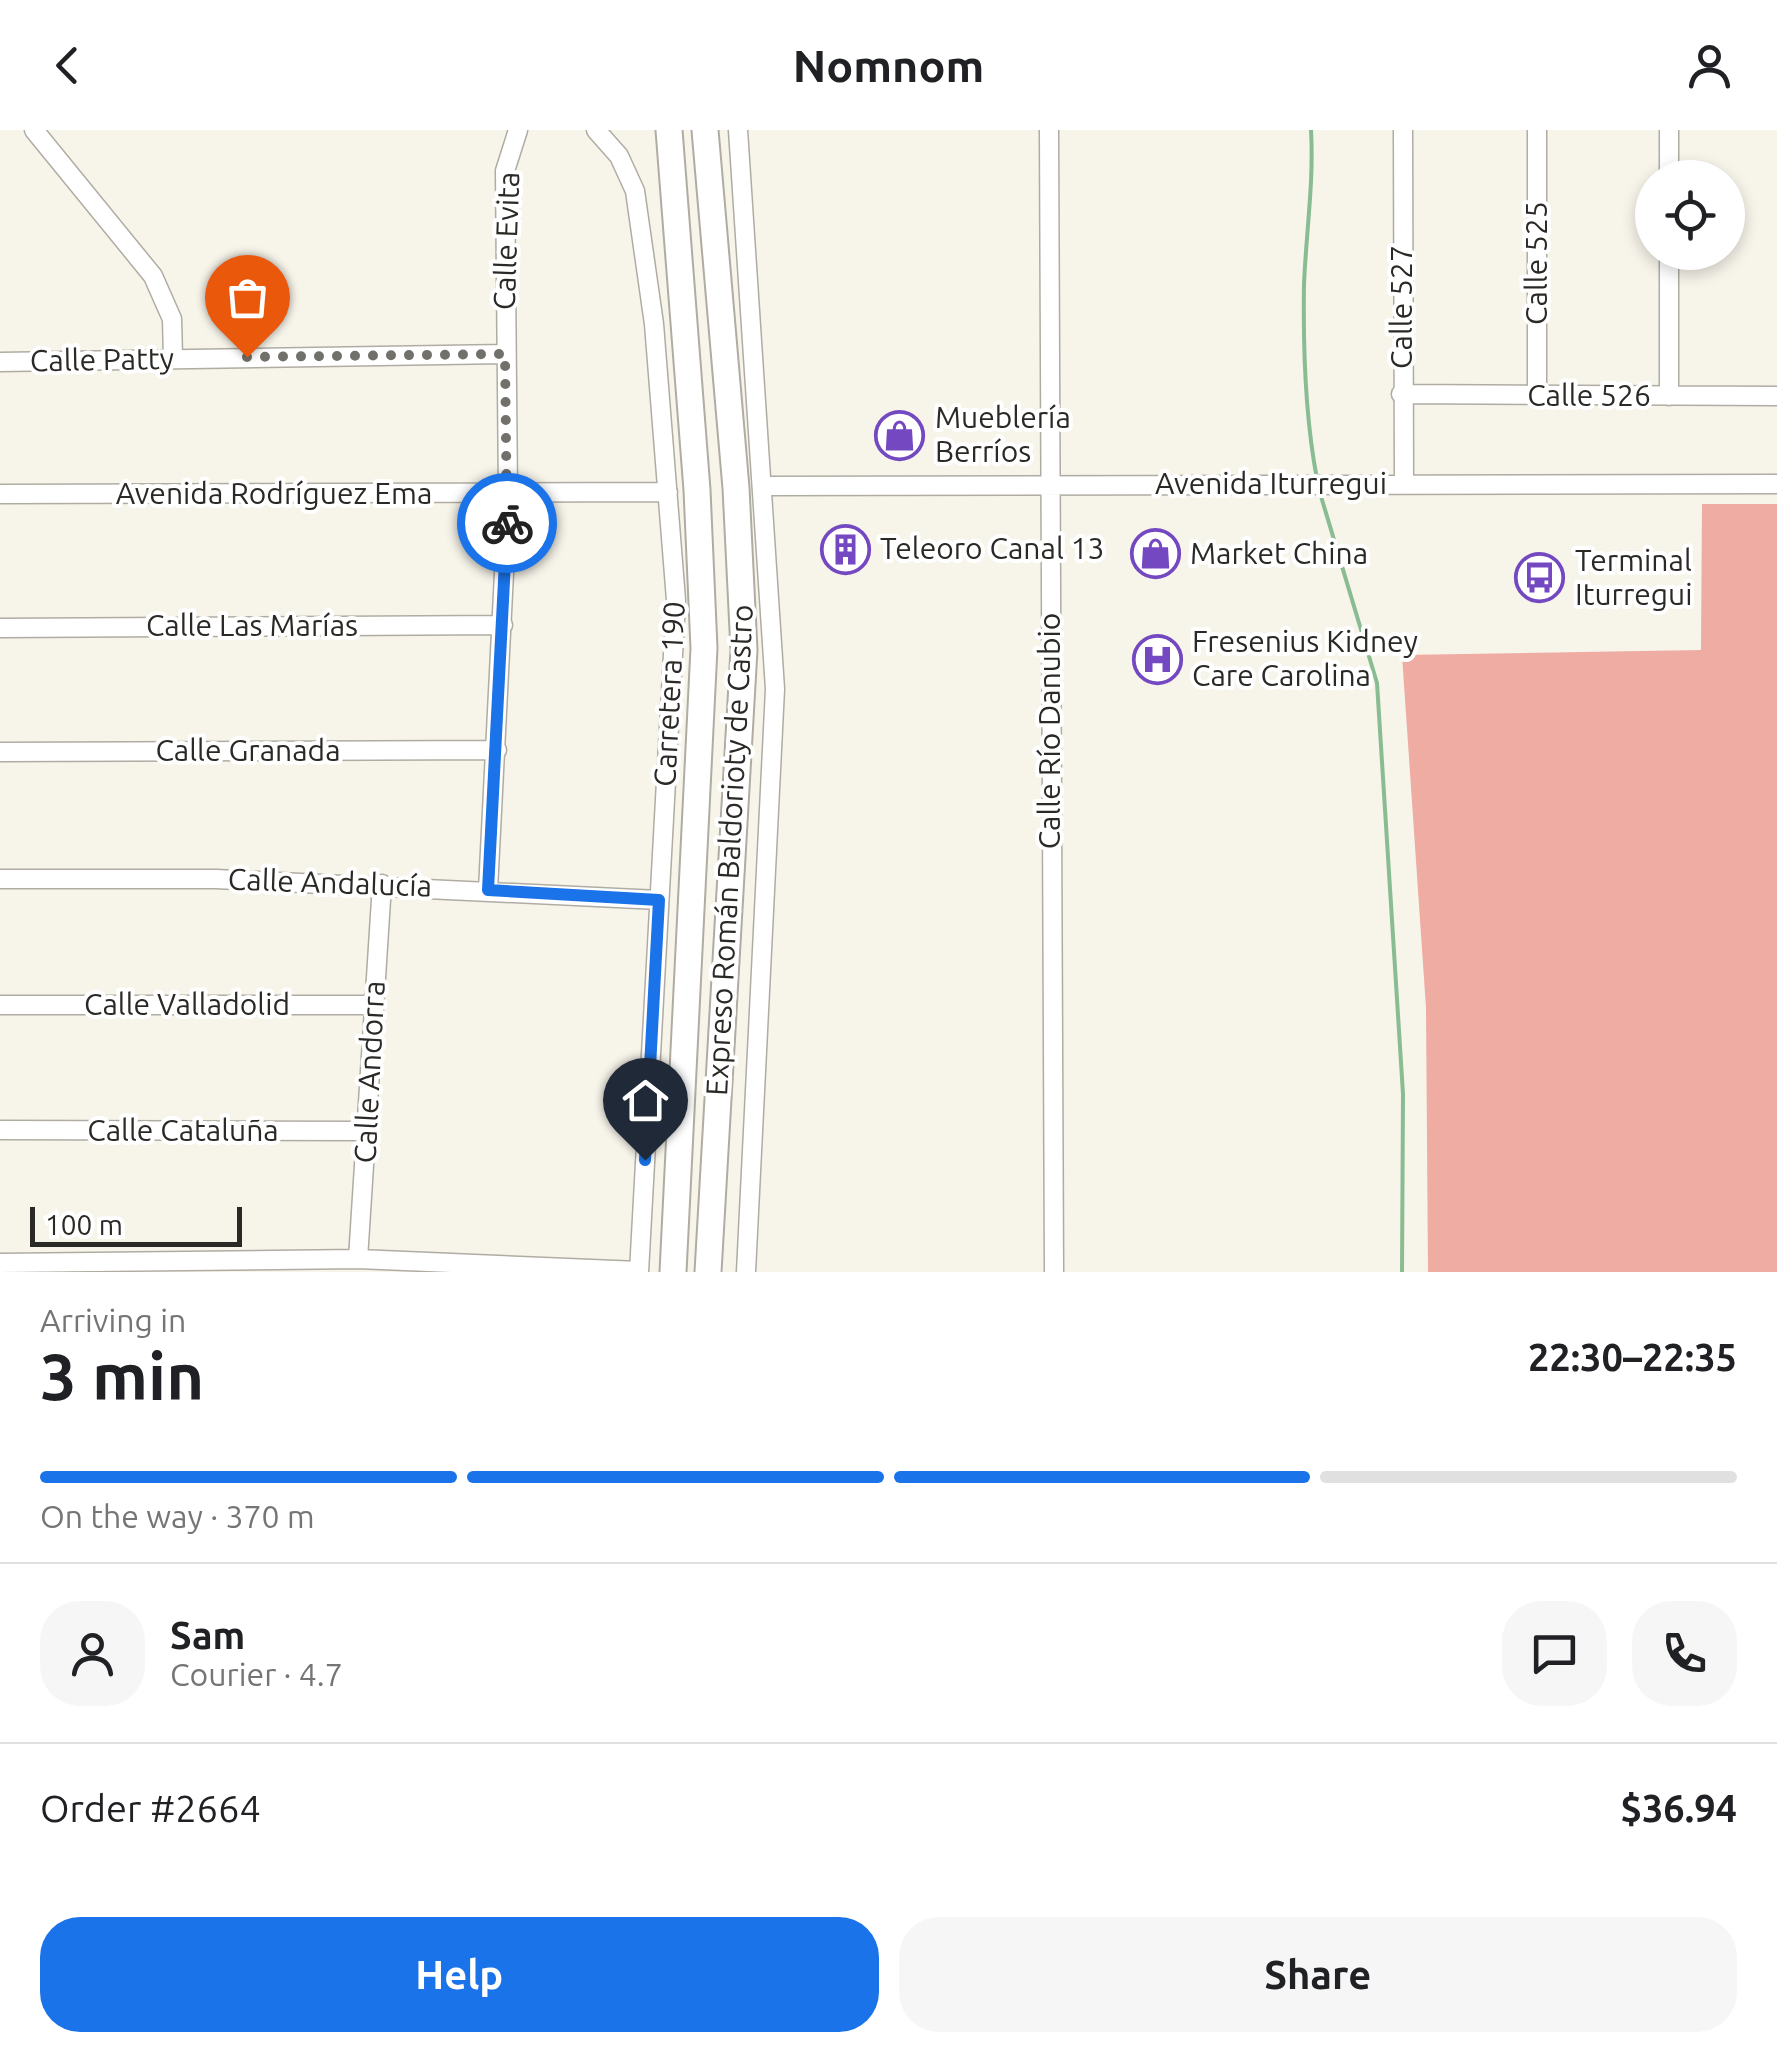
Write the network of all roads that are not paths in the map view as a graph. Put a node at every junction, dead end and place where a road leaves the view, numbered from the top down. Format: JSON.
{"nodes":[{"id":1,"x":34,"y":130,"type":"edge"},
{"id":2,"x":518,"y":130,"type":"edge"},
{"id":3,"x":596,"y":130,"type":"edge"},
{"id":4,"x":669,"y":130,"type":"edge"},
{"id":5,"x":706,"y":130,"type":"edge"},
{"id":6,"x":738,"y":130,"type":"edge"},
{"id":7,"x":1049,"y":130,"type":"edge"},
{"id":8,"x":1403,"y":130,"type":"edge"},
{"id":9,"x":1536,"y":130,"type":"edge"},
{"id":10,"x":1669,"y":130,"type":"edge"},
{"id":11,"x":1669,"y":160,"type":"edge"},
{"id":12,"x":1669,"y":270,"type":"edge"},
{"id":13,"x":505,"y":354,"type":"junction"},
{"id":14,"x":173,"y":358,"type":"junction"},
{"id":15,"x":0,"y":362,"type":"edge"},
{"id":16,"x":1401,"y":394,"type":"junction"},
{"id":17,"x":1537,"y":395,"type":"junction"},
{"id":18,"x":1669,"y":396,"type":"junction"},
{"id":19,"x":1777,"y":396,"type":"edge"},
{"id":20,"x":1049,"y":484,"type":"junction"},
{"id":21,"x":1404,"y":484,"type":"junction"},
{"id":22,"x":1777,"y":484,"type":"edge"},
{"id":23,"x":765,"y":486,"type":"junction"},
{"id":24,"x":668,"y":492,"type":"junction"},
{"id":25,"x":0,"y":494,"type":"edge"},
{"id":26,"x":508,"y":494,"type":"junction"},
{"id":27,"x":504,"y":625,"type":"junction"},
{"id":28,"x":0,"y":628,"type":"edge"},
{"id":29,"x":496,"y":750,"type":"junction"},
{"id":30,"x":0,"y":752,"type":"edge"},
{"id":31,"x":0,"y":880,"type":"edge"},
{"id":32,"x":382,"y":884,"type":"junction"},
{"id":33,"x":488,"y":890,"type":"junction"},
{"id":34,"x":659,"y":900,"type":"junction"},
{"id":35,"x":374,"y":1004,"type":"junction"},
{"id":36,"x":0,"y":1005,"type":"edge"},
{"id":37,"x":0,"y":1130,"type":"edge"},
{"id":38,"x":366,"y":1131,"type":"junction"},
{"id":39,"x":358,"y":1260,"type":"junction"},
{"id":40,"x":0,"y":1263,"type":"edge"},
{"id":41,"x":510,"y":1267,"type":"edge"},
{"id":42,"x":639,"y":1272,"type":"edge"},
{"id":43,"x":673,"y":1272,"type":"edge"},
{"id":44,"x":708,"y":1272,"type":"edge"},
{"id":45,"x":746,"y":1272,"type":"edge"},
{"id":46,"x":1054,"y":1272,"type":"edge"}],
"edges":[{"from":1,"to":14,"type":"street"},
{"from":2,"to":13,"type":"street","name":"Calle Evita"},
{"from":3,"to":24,"type":"street","name":"Carretera 190"},
{"from":4,"to":43,"type":"highway","name":"Expreso Román Baldorioty de Castro"},
{"from":5,"to":44,"type":"highway","name":"Expreso Román Baldorioty de Castro"},
{"from":6,"to":23,"type":"street"},
{"from":7,"to":20,"type":"street","name":"Calle Río Danubio"},
{"from":8,"to":16,"type":"street","name":"Calle 527"},
{"from":9,"to":17,"type":"street","name":"Calle 525"},
{"from":10,"to":11,"type":"street"},
{"from":12,"to":18,"type":"street"},
{"from":13,"to":14,"type":"street","name":"Calle Patty"},
{"from":13,"to":26,"type":"street","name":"Calle Evita"},
{"from":14,"to":15,"type":"street","name":"Calle Patty"},
{"from":16,"to":17,"type":"street","name":"Calle 526"},
{"from":16,"to":21,"type":"street","name":"Calle 527"},
{"from":17,"to":18,"type":"street","name":"Calle 526"},
{"from":18,"to":19,"type":"street","name":"Calle 526"},
{"from":20,"to":21,"type":"street","name":"Avenida Iturregui"},
{"from":20,"to":23,"type":"street","name":"Avenida Iturregui"},
{"from":20,"to":46,"type":"street","name":"Calle Río Danubio"},
{"from":21,"to":22,"type":"street","name":"Avenida Iturregui"},
{"from":23,"to":45,"type":"street"},
{"from":24,"to":26,"type":"street","name":"Avenida Rodríguez Ema"},
{"from":24,"to":34,"type":"street","name":"Carretera 190"},
{"from":25,"to":26,"type":"street","name":"Avenida Rodríguez Ema"},
{"from":26,"to":27,"type":"street","name":"Calle Evita"},
{"from":27,"to":28,"type":"street","name":"Calle Las Marías"},
{"from":27,"to":29,"type":"street","name":"Calle Evita"},
{"from":29,"to":30,"type":"street","name":"Calle Granada"},
{"from":29,"to":33,"type":"street","name":"Calle Evita"},
{"from":31,"to":32,"type":"street","name":"Calle Andalucía"},
{"from":32,"to":33,"type":"street","name":"Calle Andalucía"},
{"from":32,"to":35,"type":"street","name":"Calle Andorra"},
{"from":33,"to":34,"type":"street","name":"Calle Andalucía"},
{"from":34,"to":42,"type":"street","name":"Carretera 190"},
{"from":35,"to":36,"type":"street","name":"Calle Valladolid"},
{"from":35,"to":38,"type":"street","name":"Calle Andorra"},
{"from":37,"to":38,"type":"street","name":"Calle Cataluña"},
{"from":38,"to":39,"type":"street","name":"Calle Andorra"},
{"from":39,"to":40,"type":"street"},
{"from":39,"to":41,"type":"street"},
{"from":41,"to":42,"type":"street"}]}
